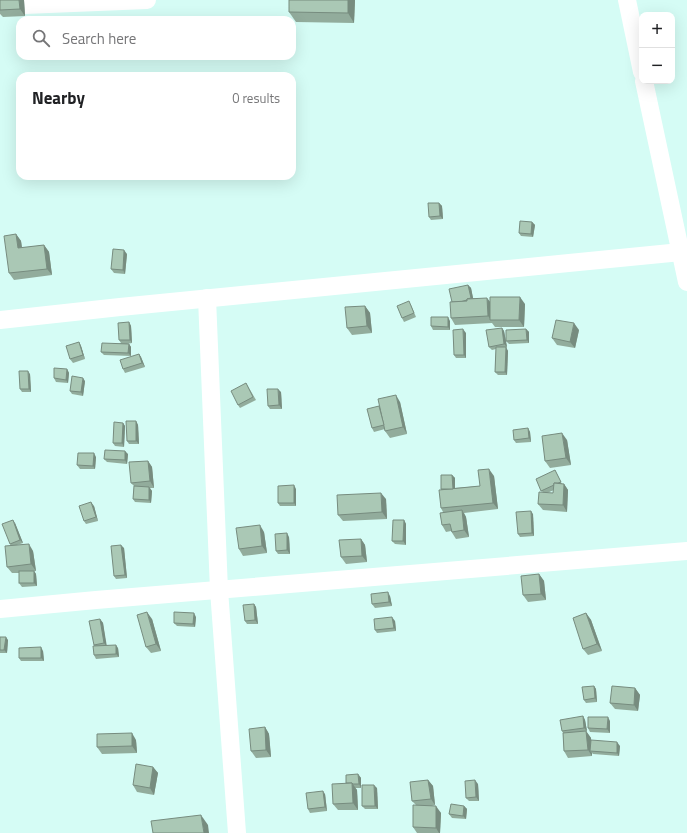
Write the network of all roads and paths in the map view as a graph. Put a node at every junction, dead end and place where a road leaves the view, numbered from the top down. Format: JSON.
{"nodes":[{"id":1,"x":147,"y":0,"type":"edge"},
{"id":2,"x":627,"y":0,"type":"edge"},
{"id":3,"x":0,"y":6,"type":"edge"},
{"id":4,"x":639,"y":58,"type":"edge"},
{"id":5,"x":645,"y":84,"type":"edge"},
{"id":6,"x":681,"y":252,"type":"junction"},
{"id":7,"x":687,"y":282,"type":"edge"},
{"id":8,"x":206,"y":298,"type":"junction"},
{"id":9,"x":0,"y":320,"type":"edge"},
{"id":10,"x":687,"y":551,"type":"edge"},
{"id":11,"x":219,"y":590,"type":"junction"},
{"id":12,"x":0,"y":609,"type":"edge"},
{"id":13,"x":237,"y":833,"type":"edge"}],
"edges":[{"from":1,"to":3,"type":"street"},
{"from":2,"to":4,"type":"street"},
{"from":5,"to":6,"type":"street"},
{"from":6,"to":7,"type":"street"},
{"from":6,"to":8,"type":"street"},
{"from":8,"to":9,"type":"street"},
{"from":8,"to":11,"type":"street"},
{"from":10,"to":11,"type":"street"},
{"from":11,"to":12,"type":"street"},
{"from":11,"to":13,"type":"street"}]}
